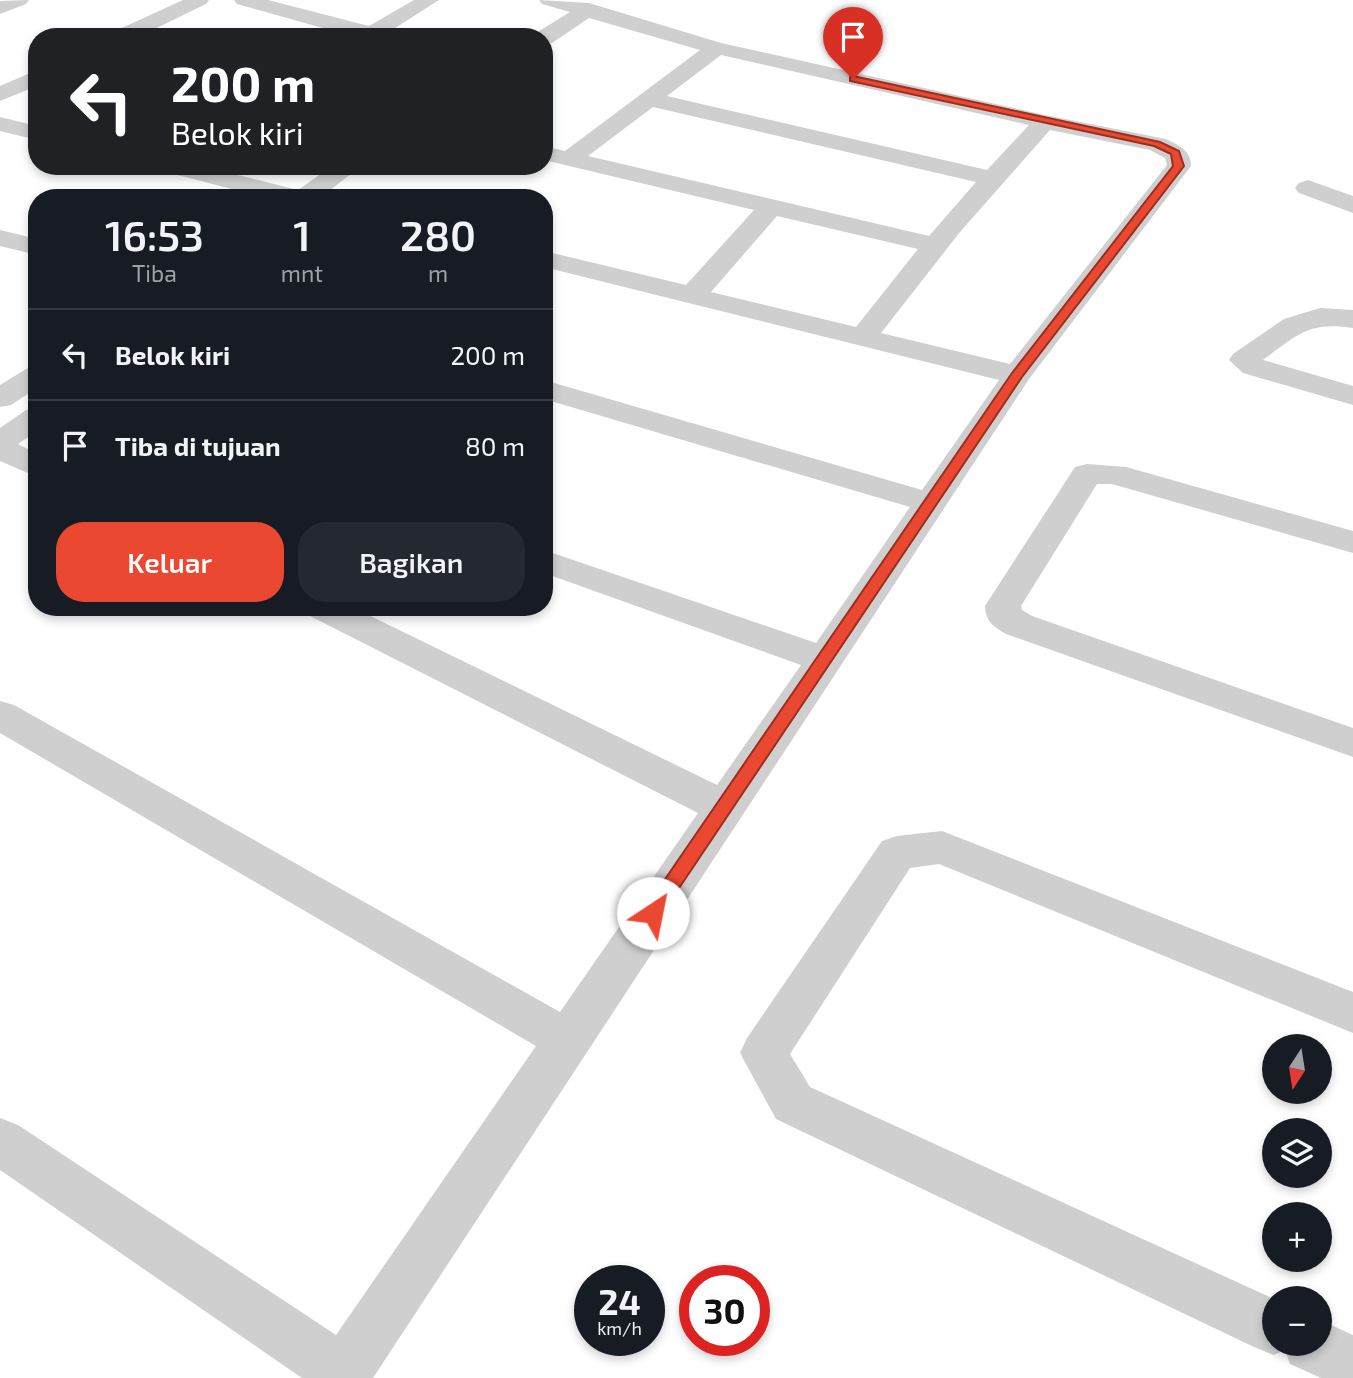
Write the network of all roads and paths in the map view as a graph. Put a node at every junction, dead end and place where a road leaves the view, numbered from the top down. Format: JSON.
{"nodes":[{"id":1,"x":19,"y":0,"type":"edge"},
{"id":2,"x":199,"y":0,"type":"edge"},
{"id":3,"x":244,"y":0,"type":"edge"},
{"id":4,"x":429,"y":0,"type":"edge"},
{"id":5,"x":549,"y":0,"type":"edge"},
{"id":6,"x":0,"y":8,"type":"edge"},
{"id":7,"x":589,"y":9,"type":"junction"},
{"id":8,"x":140,"y":28,"type":"edge"},
{"id":9,"x":343,"y":28,"type":"edge"},
{"id":10,"x":380,"y":28,"type":"edge"},
{"id":11,"x":553,"y":32,"type":"edge"},
{"id":12,"x":717,"y":48,"type":"junction"},
{"id":13,"x":28,"y":81,"type":"edge"},
{"id":14,"x":0,"y":94,"type":"edge"},
{"id":15,"x":650,"y":99,"type":"junction"},
{"id":16,"x":1045,"y":122,"type":"junction"},
{"id":17,"x":0,"y":124,"type":"edge"},
{"id":18,"x":28,"y":131,"type":"edge"},
{"id":19,"x":556,"y":156,"type":"edge"},
{"id":20,"x":208,"y":175,"type":"edge"},
{"id":21,"x":336,"y":175,"type":"edge"},
{"id":22,"x":990,"y":178,"type":"junction"},
{"id":23,"x":1308,"y":188,"type":"dead end"},
{"id":24,"x":264,"y":189,"type":"edge"},
{"id":25,"x":314,"y":189,"type":"edge"},
{"id":26,"x":773,"y":205,"type":"junction"},
{"id":27,"x":1353,"y":205,"type":"edge"},
{"id":28,"x":0,"y":238,"type":"edge"},
{"id":29,"x":28,"y":245,"type":"edge"},
{"id":30,"x":934,"y":245,"type":"junction"},
{"id":31,"x":553,"y":260,"type":"edge"},
{"id":32,"x":694,"y":295,"type":"junction"},
{"id":33,"x":1353,"y":319,"type":"edge"},
{"id":34,"x":863,"y":337,"type":"junction"},
{"id":35,"x":1017,"y":375,"type":"junction"},
{"id":36,"x":28,"y":381,"type":"edge"},
{"id":37,"x":553,"y":392,"type":"edge"},
{"id":38,"x":1353,"y":396,"type":"edge"},
{"id":39,"x":0,"y":398,"type":"edge"},
{"id":40,"x":28,"y":423,"type":"edge"},
{"id":41,"x":0,"y":442,"type":"edge"},
{"id":42,"x":0,"y":448,"type":"edge"},
{"id":43,"x":28,"y":462,"type":"edge"},
{"id":44,"x":932,"y":503,"type":"junction"},
{"id":45,"x":1353,"y":542,"type":"edge"},
{"id":46,"x":553,"y":564,"type":"edge"},
{"id":47,"x":339,"y":616,"type":"edge"},
{"id":48,"x":824,"y":659,"type":"junction"},
{"id":49,"x":0,"y":715,"type":"edge"},
{"id":50,"x":1353,"y":743,"type":"edge"},
{"id":51,"x":724,"y":807,"type":"junction"},
{"id":52,"x":1353,"y":1013,"type":"edge"},
{"id":53,"x":568,"y":1040,"type":"junction"},
{"id":54,"x":0,"y":1141,"type":"edge"},
{"id":55,"x":1262,"y":1321,"type":"edge"},
{"id":56,"x":1332,"y":1354,"type":"edge"},
{"id":57,"x":1353,"y":1364,"type":"edge"},
{"id":58,"x":342,"y":1375,"type":"edge"}],
"edges":[{"from":1,"to":6,"type":"street"},
{"from":2,"to":8,"type":"street"},
{"from":3,"to":9,"type":"street"},
{"from":4,"to":10,"type":"street"},
{"from":5,"to":7,"type":"street"},
{"from":7,"to":11,"type":"street"},
{"from":7,"to":12,"type":"street"},
{"from":12,"to":15,"type":"street"},
{"from":12,"to":16,"type":"street"},
{"from":13,"to":14,"type":"street"},
{"from":15,"to":19,"type":"street"},
{"from":15,"to":22,"type":"street"},
{"from":16,"to":22,"type":"street"},
{"from":16,"to":35,"type":"street"},
{"from":17,"to":18,"type":"street"},
{"from":19,"to":26,"type":"street"},
{"from":20,"to":24,"type":"street"},
{"from":21,"to":25,"type":"street"},
{"from":22,"to":30,"type":"street"},
{"from":23,"to":27,"type":"street"},
{"from":26,"to":30,"type":"street"},
{"from":26,"to":32,"type":"street"},
{"from":28,"to":29,"type":"street"},
{"from":30,"to":34,"type":"street"},
{"from":31,"to":32,"type":"street"},
{"from":32,"to":34,"type":"street"},
{"from":33,"to":38,"type":"street"},
{"from":34,"to":35,"type":"street"},
{"from":35,"to":44,"type":"street"},
{"from":36,"to":39,"type":"street"},
{"from":37,"to":44,"type":"street"},
{"from":40,"to":41,"type":"street"},
{"from":42,"to":43,"type":"street"},
{"from":44,"to":48,"type":"street"},
{"from":45,"to":50,"type":"street"},
{"from":46,"to":48,"type":"street"},
{"from":47,"to":51,"type":"street"},
{"from":48,"to":51,"type":"street"},
{"from":49,"to":53,"type":"street"},
{"from":51,"to":53,"type":"street"},
{"from":52,"to":55,"type":"street"},
{"from":53,"to":58,"type":"street"},
{"from":54,"to":58,"type":"street"},
{"from":56,"to":57,"type":"street"}]}
